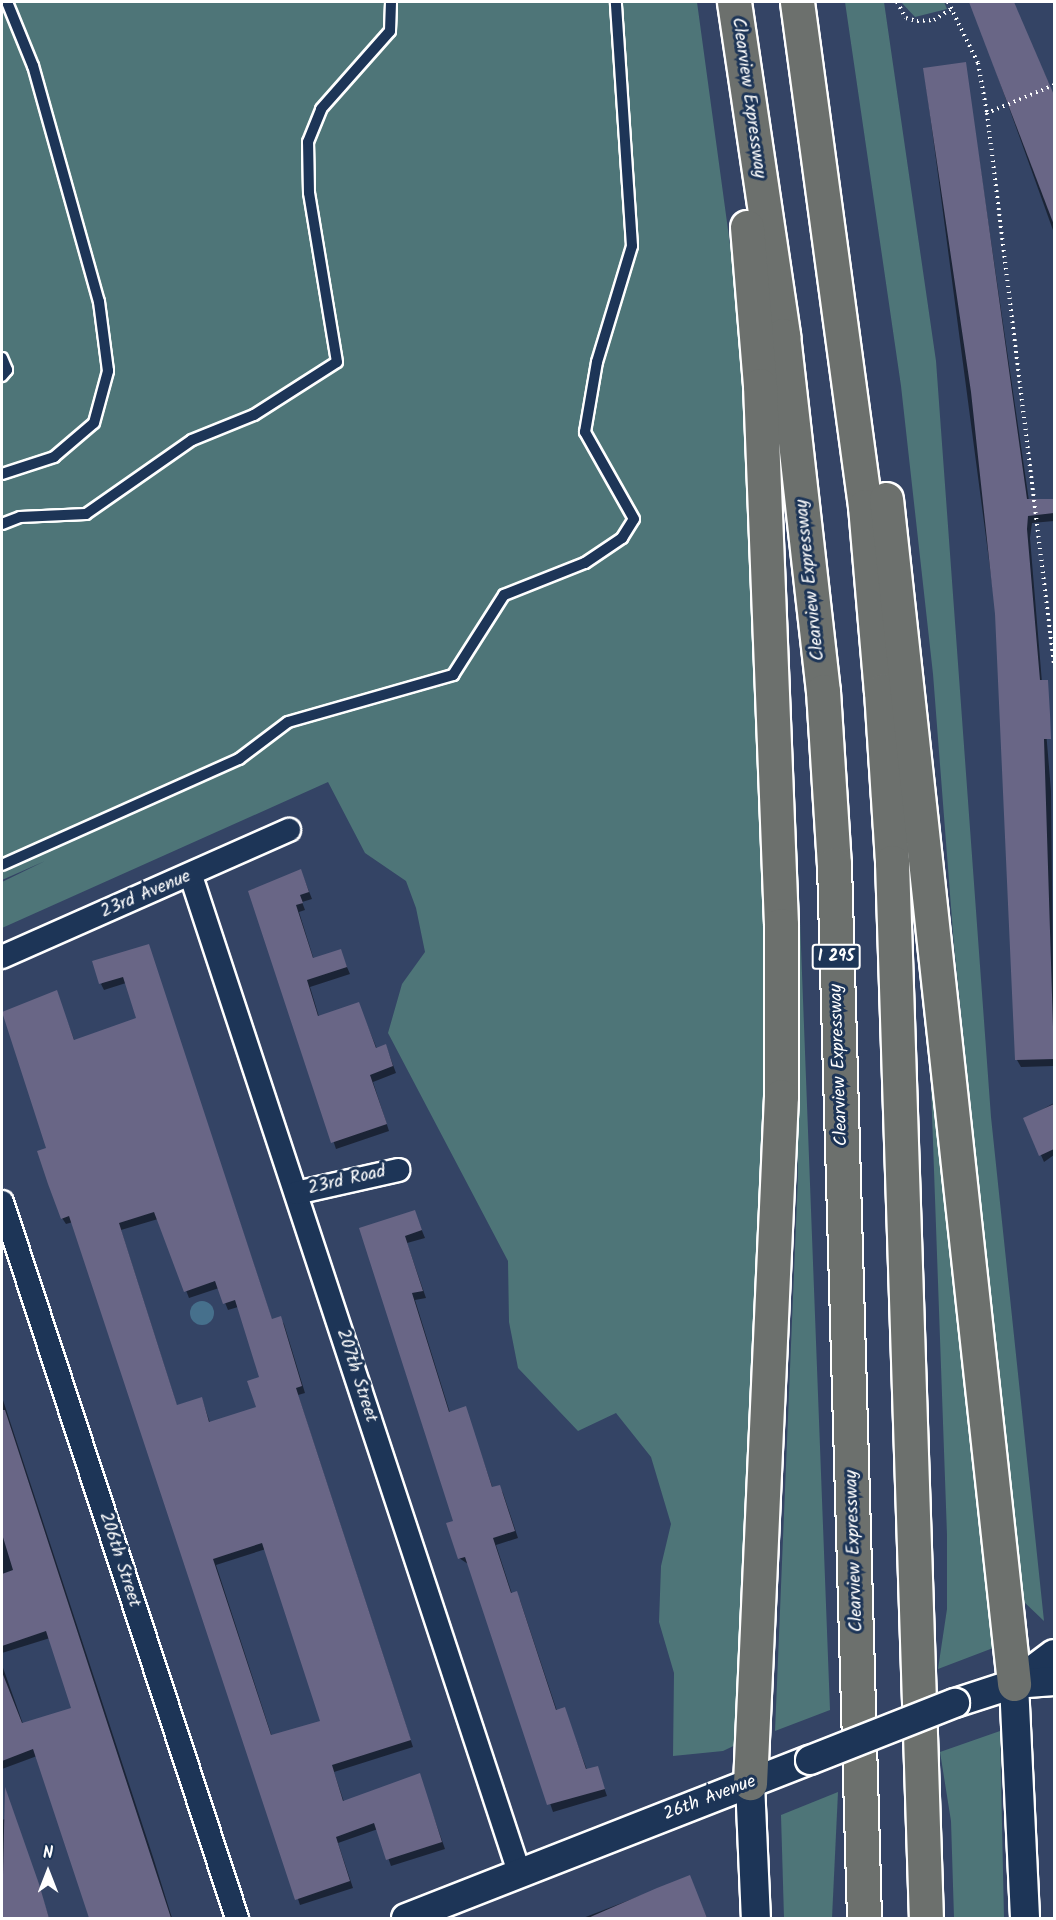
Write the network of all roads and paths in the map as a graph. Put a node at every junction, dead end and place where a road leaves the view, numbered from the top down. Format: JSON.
{"nodes":[{"id":1,"x":7,"y":2,"type":"edge"},
{"id":2,"x":391,"y":2,"type":"edge"},
{"id":3,"x":616,"y":2,"type":"edge"},
{"id":4,"x":726,"y":2,"type":"edge"},
{"id":5,"x":734,"y":2,"type":"edge"},
{"id":6,"x":797,"y":2,"type":"edge"},
{"id":7,"x":810,"y":2,"type":"edge"},
{"id":8,"x":897,"y":2,"type":"edge"},
{"id":9,"x":948,"y":2,"type":"edge"},
{"id":10,"x":951,"y":9,"type":"junction"},
{"id":11,"x":1054,"y":85,"type":"edge"},
{"id":12,"x":987,"y":113,"type":"junction"},
{"id":13,"x":2,"y":358,"type":"edge"},
{"id":14,"x":2,"y":376,"type":"edge"},
{"id":15,"x":2,"y":474,"type":"edge"},
{"id":16,"x":2,"y":524,"type":"edge"},
{"id":17,"x":1054,"y":664,"type":"edge"},
{"id":18,"x":289,"y":830,"type":"dead end"},
{"id":19,"x":2,"y":865,"type":"edge"},
{"id":20,"x":192,"y":876,"type":"junction"},
{"id":21,"x":2,"y":957,"type":"edge"},
{"id":22,"x":398,"y":1170,"type":"dead end"},
{"id":23,"x":296,"y":1193,"type":"junction"},
{"id":24,"x":2,"y":1202,"type":"edge"},
{"id":25,"x":1054,"y":1654,"type":"edge"},
{"id":26,"x":1054,"y":1681,"type":"edge"},
{"id":27,"x":1014,"y":1684,"type":"junction"},
{"id":28,"x":750,"y":1783,"type":"junction"},
{"id":29,"x":520,"y":1875,"type":"junction"},
{"id":30,"x":237,"y":1918,"type":"edge"},
{"id":31,"x":406,"y":1918,"type":"edge"},
{"id":32,"x":756,"y":1918,"type":"edge"},
{"id":33,"x":864,"y":1918,"type":"edge"},
{"id":34,"x":926,"y":1918,"type":"edge"},
{"id":35,"x":1025,"y":1918,"type":"edge"}],
"edges":[{"from":1,"to":15,"type":"lane"},
{"from":2,"to":16,"type":"lane"},
{"from":3,"to":19,"type":"lane"},
{"from":4,"to":28,"type":"highway"},
{"from":5,"to":33,"type":"highway","name":"Clearview Expressway","number":"I 295"},
{"from":6,"to":34,"type":"highway"},
{"from":7,"to":27,"type":"highway"},
{"from":8,"to":10,"type":"path"},
{"from":9,"to":10,"type":"path"},
{"from":10,"to":12,"type":"path"},
{"from":11,"to":12,"type":"path"},
{"from":12,"to":17,"type":"path"},
{"from":13,"to":14,"type":"lane"},
{"from":18,"to":20,"type":"street","name":"23rd Avenue"},
{"from":20,"to":21,"type":"street","name":"23rd Avenue"},
{"from":20,"to":23,"type":"street","name":"207th Street"},
{"from":22,"to":23,"type":"street","name":"23rd Road"},
{"from":23,"to":29,"type":"street","name":"207th Street"},
{"from":24,"to":30,"type":"street","name":"206th Street"},
{"from":25,"to":27,"type":"street","name":"26th Avenue"},
{"from":26,"to":27,"type":"street","name":"26th Avenue"},
{"from":27,"to":28,"type":"street","name":"26th Avenue","bridge":true},
{"from":27,"to":35,"type":"street"},
{"from":28,"to":29,"type":"street","name":"26th Avenue"},
{"from":28,"to":32,"type":"street"},
{"from":29,"to":31,"type":"street","name":"26th Avenue"}]}
